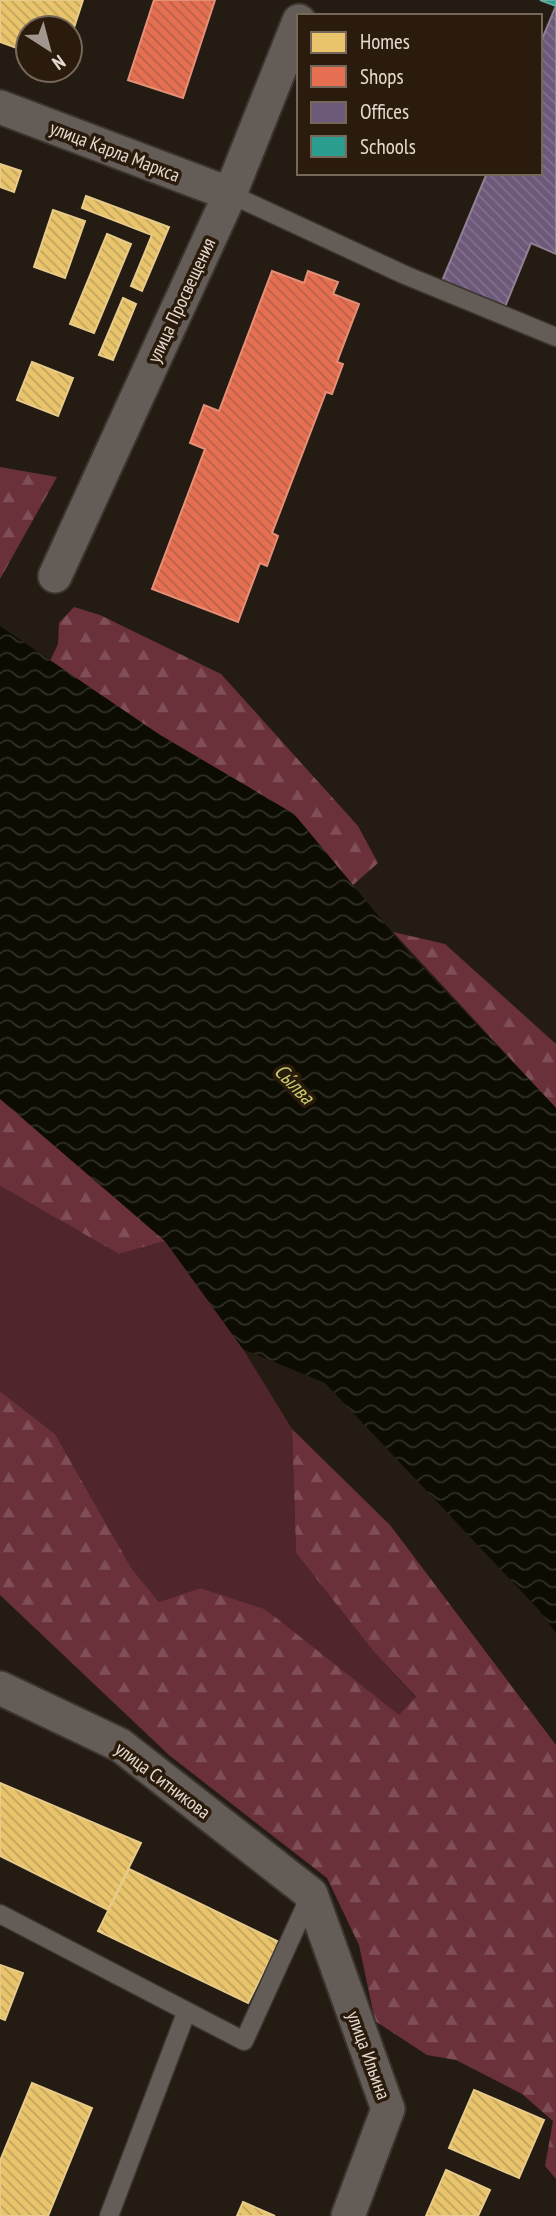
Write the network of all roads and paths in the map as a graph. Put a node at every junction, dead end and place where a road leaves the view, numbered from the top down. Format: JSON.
{"nodes":[{"id":1,"x":297,"y":26,"type":"edge"},
{"id":2,"x":0,"y":107,"type":"edge"},
{"id":3,"x":230,"y":194,"type":"junction"},
{"id":4,"x":556,"y":337,"type":"edge"},
{"id":5,"x":55,"y":576,"type":"dead end"},
{"id":6,"x":0,"y":1688,"type":"edge"},
{"id":7,"x":311,"y":1894,"type":"junction"},
{"id":8,"x":0,"y":1914,"type":"edge"},
{"id":9,"x":186,"y":2013,"type":"junction"},
{"id":10,"x":109,"y":2216,"type":"edge"},
{"id":11,"x":348,"y":2216,"type":"edge"}],
"edges":[{"from":1,"to":3,"type":"street","name":"улица Просвещения"},
{"from":2,"to":3,"type":"street","name":"улица Карла Маркса"},
{"from":3,"to":4,"type":"lane"},
{"from":3,"to":5,"type":"street","name":"улица Просвещения"},
{"from":6,"to":7,"type":"street","name":"улица Ситникова"},
{"from":7,"to":9,"type":"lane"},
{"from":7,"to":11,"type":"street","name":"улица Ильина"},
{"from":8,"to":9,"type":"lane"},
{"from":9,"to":10,"type":"lane"}]}
